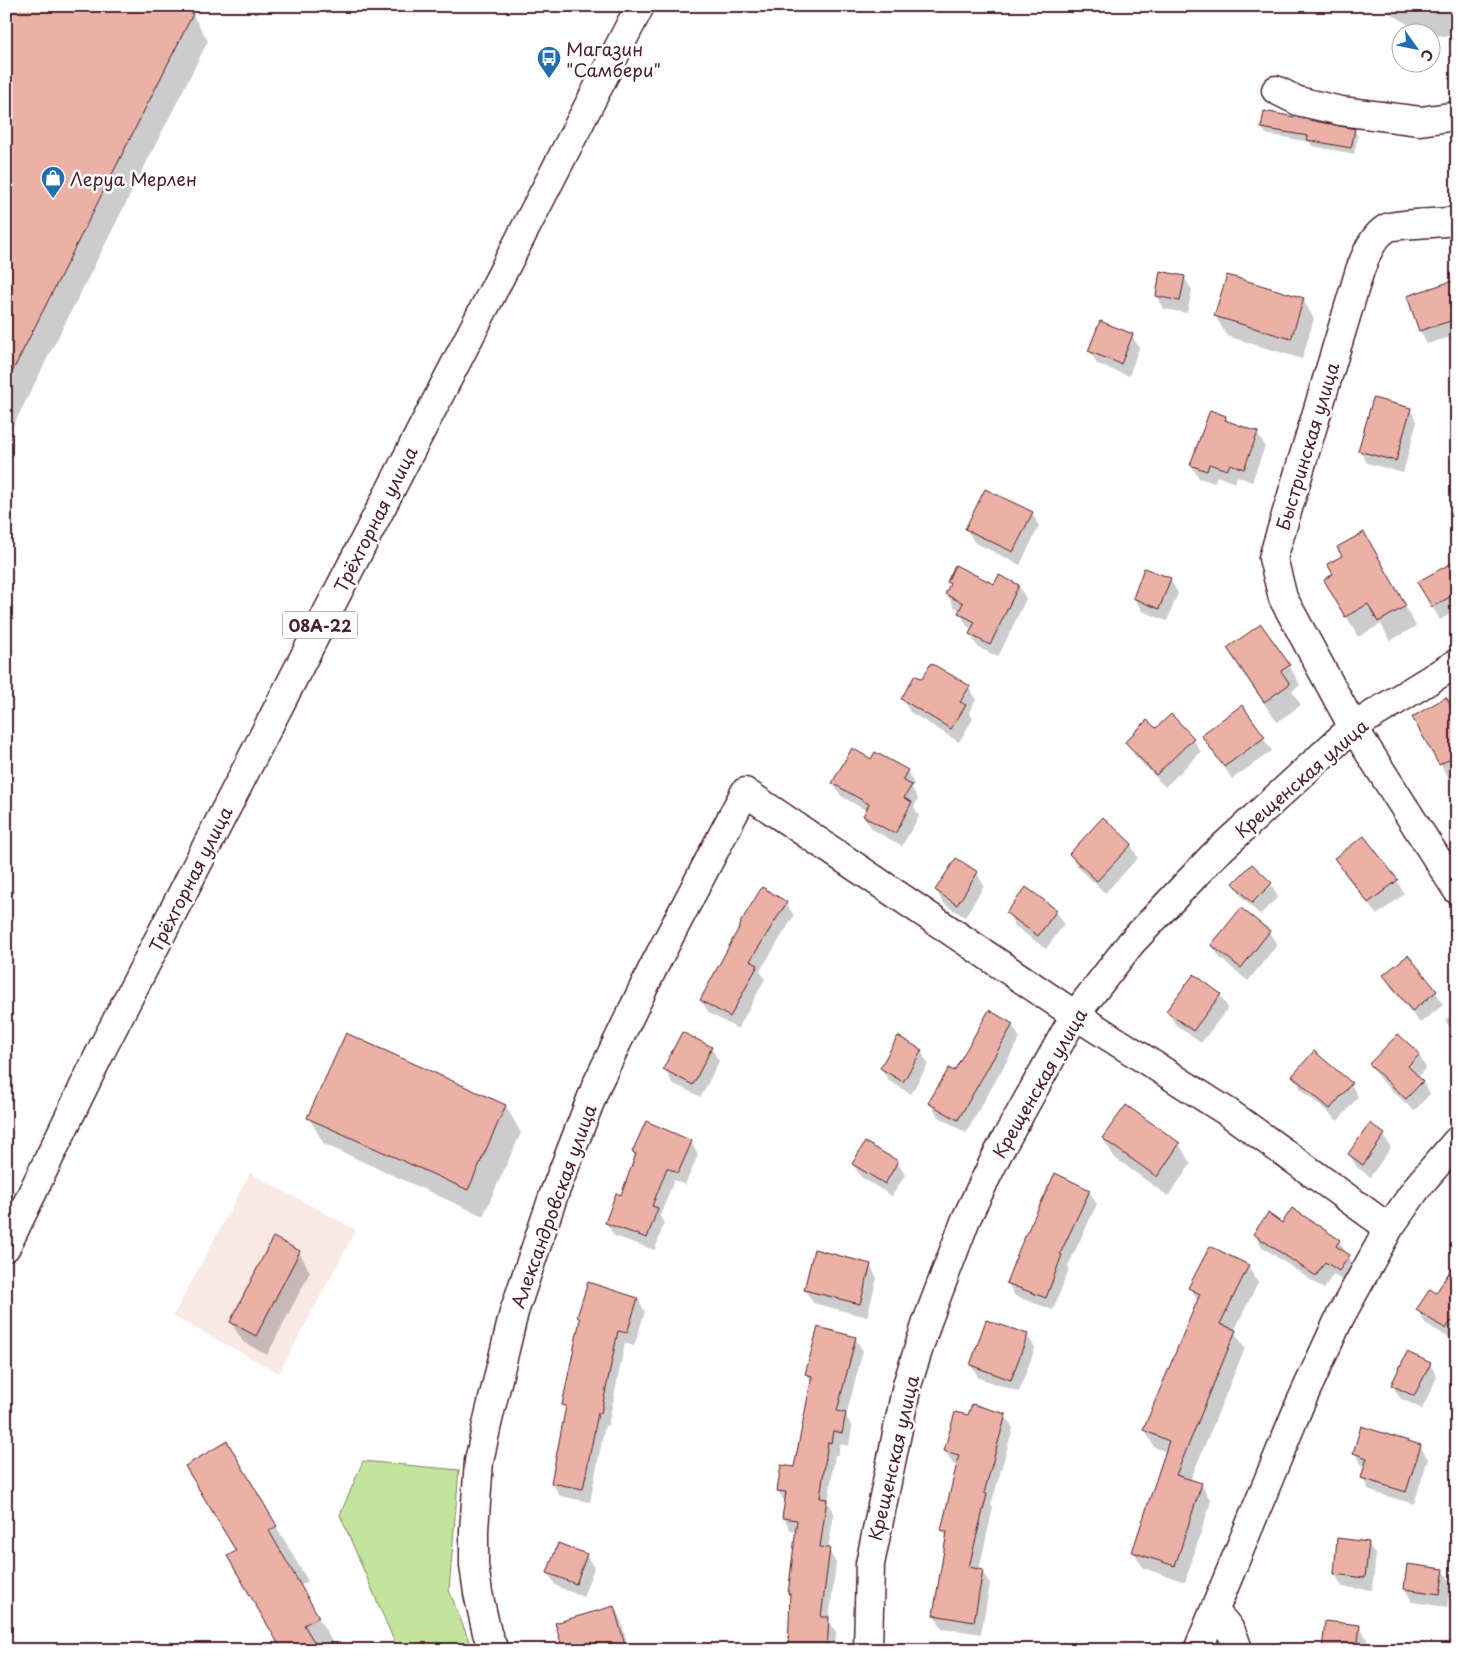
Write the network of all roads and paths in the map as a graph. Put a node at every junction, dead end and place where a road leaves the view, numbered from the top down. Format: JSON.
{"nodes":[{"id":1,"x":640,"y":6,"type":"edge"},
{"id":2,"x":1276,"y":90,"type":"dead end"},
{"id":3,"x":1457,"y":116,"type":"edge"},
{"id":4,"x":1457,"y":221,"type":"edge"},
{"id":5,"x":1457,"y":662,"type":"edge"},
{"id":6,"x":1353,"y":728,"type":"junction"},
{"id":7,"x":1457,"y":890,"type":"edge"},
{"id":8,"x":1075,"y":1015,"type":"junction"},
{"id":9,"x":1457,"y":1141,"type":"edge"},
{"id":10,"x":1389,"y":1228,"type":"junction"},
{"id":11,"x":6,"y":1247,"type":"edge"},
{"id":12,"x":1214,"y":1612,"type":"junction"},
{"id":13,"x":494,"y":1650,"type":"edge"},
{"id":14,"x":868,"y":1650,"type":"edge"},
{"id":15,"x":1198,"y":1650,"type":"edge"},
{"id":16,"x":1238,"y":1650,"type":"edge"}],
"edges":[{"from":1,"to":11,"type":"main road","name":"Трёхгорная улица","number":"08А-22"},
{"from":2,"to":3,"type":"main road"},
{"from":4,"to":6,"type":"main road","name":"Быстринская улица"},
{"from":5,"to":6,"type":"main road","name":"Крещенская улица"},
{"from":6,"to":7,"type":"main road","name":"Быстринская улица"},
{"from":6,"to":8,"type":"main road","name":"Крещенская улица"},
{"from":8,"to":10,"type":"main road"},
{"from":8,"to":13,"type":"main road","name":"Александровская улица"},
{"from":8,"to":14,"type":"main road","name":"Крещенская улица"},
{"from":9,"to":10,"type":"main road"},
{"from":10,"to":12,"type":"main road"},
{"from":12,"to":15,"type":"main road"},
{"from":12,"to":16,"type":"main road"}]}
